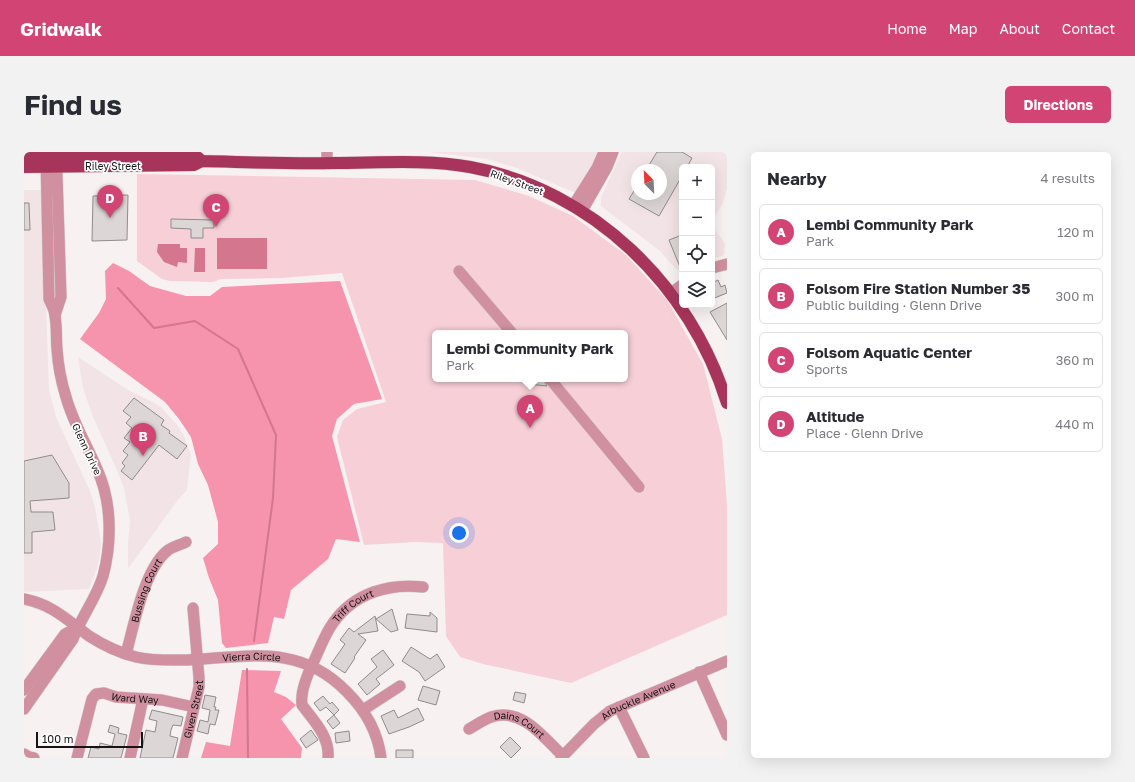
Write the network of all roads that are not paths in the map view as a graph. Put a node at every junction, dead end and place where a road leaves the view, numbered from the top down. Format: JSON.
{"nodes":[{"id":1,"x":604,"y":152,"type":"edge"},
{"id":2,"x":613,"y":152,"type":"edge"},
{"id":3,"x":24,"y":157,"type":"edge"},
{"id":4,"x":51,"y":158,"type":"edge"},
{"id":5,"x":328,"y":158,"type":"edge"},
{"id":6,"x":24,"y":167,"type":"edge"},
{"id":7,"x":578,"y":209,"type":"junction"},
{"id":8,"x":49,"y":260,"type":"junction"},
{"id":9,"x":727,"y":264,"type":"edge"},
{"id":10,"x":715,"y":267,"type":"edge"},
{"id":11,"x":459,"y":271,"type":"dead end"},
{"id":12,"x":679,"y":287,"type":"edge"},
{"id":13,"x":671,"y":293,"type":"junction"},
{"id":14,"x":61,"y":298,"type":"junction"},
{"id":15,"x":55,"y":315,"type":"junction"},
{"id":16,"x":509,"y":330,"type":"edge"},
{"id":17,"x":552,"y":382,"type":"edge"},
{"id":18,"x":727,"y":403,"type":"edge"},
{"id":19,"x":639,"y":487,"type":"dead end"},
{"id":20,"x":186,"y":542,"type":"dead end"},
{"id":21,"x":423,"y":587,"type":"dead end"},
{"id":22,"x":24,"y":599,"type":"edge"},
{"id":23,"x":193,"y":608,"type":"dead end"},
{"id":24,"x":78,"y":627,"type":"junction"},
{"id":25,"x":126,"y":654,"type":"junction"},
{"id":26,"x":198,"y":659,"type":"junction"},
{"id":27,"x":727,"y":660,"type":"edge"},
{"id":28,"x":311,"y":666,"type":"junction"},
{"id":29,"x":699,"y":672,"type":"junction"},
{"id":30,"x":400,"y":686,"type":"dead end"},
{"id":31,"x":24,"y":690,"type":"edge"},
{"id":32,"x":143,"y":699,"type":"junction"},
{"id":33,"x":194,"y":707,"type":"junction"},
{"id":34,"x":619,"y":707,"type":"junction"},
{"id":35,"x":24,"y":709,"type":"edge"},
{"id":36,"x":363,"y":710,"type":"junction"},
{"id":37,"x":469,"y":729,"type":"dead end"},
{"id":38,"x":727,"y":735,"type":"edge"},
{"id":39,"x":562,"y":757,"type":"edge"},
{"id":40,"x":77,"y":758,"type":"edge"},
{"id":41,"x":130,"y":758,"type":"edge"},
{"id":42,"x":182,"y":758,"type":"edge"},
{"id":43,"x":328,"y":758,"type":"edge"},
{"id":44,"x":381,"y":758,"type":"edge"},
{"id":45,"x":644,"y":758,"type":"edge"}],
"edges":[{"from":1,"to":7,"type":"street"},
{"from":2,"to":7,"type":"street"},
{"from":3,"to":4,"type":"main road","name":"Riley Street"},
{"from":4,"to":5,"type":"main road","name":"Riley Street"},
{"from":4,"to":6,"type":"main road","name":"Riley Street"},
{"from":4,"to":8,"type":"street","name":"Glenn Drive"},
{"from":4,"to":14,"type":"street","name":"Glenn Drive"},
{"from":5,"to":7,"type":"main road","name":"Riley Street"},
{"from":7,"to":13,"type":"main road","name":"Riley Street"},
{"from":8,"to":14,"type":"street"},
{"from":8,"to":15,"type":"street","name":"Glenn Drive"},
{"from":9,"to":10,"type":"street"},
{"from":11,"to":16,"type":"street"},
{"from":12,"to":13,"type":"street"},
{"from":13,"to":18,"type":"main road","name":"Riley Street"},
{"from":14,"to":15,"type":"street","name":"Glenn Drive"},
{"from":15,"to":24,"type":"street","name":"Glenn Drive"},
{"from":17,"to":19,"type":"street"},
{"from":20,"to":25,"type":"street","name":"Bussing Court"},
{"from":21,"to":28,"type":"street","name":"Triff Court"},
{"from":22,"to":24,"type":"street","name":"Vierra Circle"},
{"from":23,"to":26,"type":"street","name":"Given Street"},
{"from":24,"to":25,"type":"street","name":"Vierra Circle"},
{"from":24,"to":31,"type":"street","name":"Glenn Drive"},
{"from":24,"to":35,"type":"street","name":"Glenn Drive"},
{"from":25,"to":26,"type":"street","name":"Vierra Circle"},
{"from":26,"to":28,"type":"street","name":"Vierra Circle"},
{"from":26,"to":33,"type":"street","name":"Given Street"},
{"from":27,"to":29,"type":"street","name":"Arbuckle Avenue"},
{"from":28,"to":36,"type":"street","name":"Vierra Circle"},
{"from":28,"to":43,"type":"street","name":"Triff Court"},
{"from":29,"to":34,"type":"street","name":"Arbuckle Avenue"},
{"from":29,"to":38,"type":"street"},
{"from":30,"to":36,"type":"street"},
{"from":32,"to":33,"type":"street","name":"Ward Way"},
{"from":32,"to":40,"type":"street","name":"Ward Way"},
{"from":32,"to":41,"type":"street"},
{"from":33,"to":42,"type":"street","name":"Given Street"},
{"from":34,"to":39,"type":"street","name":"Arbuckle Avenue"},
{"from":34,"to":45,"type":"street"},
{"from":36,"to":44,"type":"street","name":"Vierra Circle"},
{"from":37,"to":39,"type":"street","name":"Dains Court"}]}
